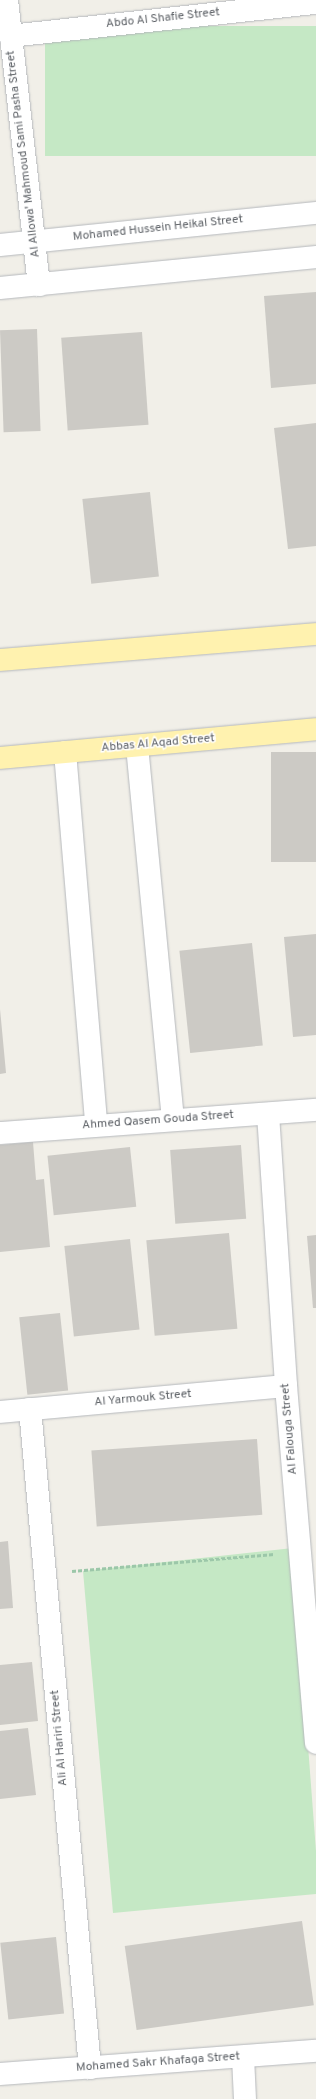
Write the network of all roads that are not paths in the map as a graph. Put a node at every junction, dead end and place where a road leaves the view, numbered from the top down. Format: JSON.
{"nodes":[{"id":1,"x":7,"y":0,"type":"edge"},
{"id":2,"x":316,"y":3,"type":"edge"},
{"id":3,"x":10,"y":36,"type":"junction"},
{"id":4,"x":316,"y":212,"type":"edge"},
{"id":5,"x":36,"y":242,"type":"junction"},
{"id":6,"x":0,"y":245,"type":"edge"},
{"id":7,"x":316,"y":257,"type":"edge"},
{"id":8,"x":39,"y":285,"type":"junction"},
{"id":9,"x":0,"y":288,"type":"edge"},
{"id":10,"x":316,"y":634,"type":"edge"},
{"id":11,"x":0,"y":660,"type":"edge"},
{"id":12,"x":316,"y":729,"type":"edge"},
{"id":13,"x":137,"y":746,"type":"junction"},
{"id":14,"x":65,"y":752,"type":"junction"},
{"id":15,"x":0,"y":758,"type":"edge"},
{"id":16,"x":316,"y":1110,"type":"edge"},
{"id":17,"x":268,"y":1114,"type":"junction"},
{"id":18,"x":173,"y":1119,"type":"junction"},
{"id":19,"x":96,"y":1125,"type":"junction"},
{"id":20,"x":0,"y":1133,"type":"edge"},
{"id":21,"x":286,"y":1386,"type":"junction"},
{"id":22,"x":30,"y":1409,"type":"junction"},
{"id":23,"x":0,"y":1412,"type":"edge"},
{"id":24,"x":316,"y":1743,"type":"edge"},
{"id":25,"x":316,"y":2051,"type":"edge"},
{"id":26,"x":244,"y":2058,"type":"junction"},
{"id":27,"x":90,"y":2068,"type":"junction"},
{"id":28,"x":0,"y":2074,"type":"edge"},
{"id":29,"x":245,"y":2099,"type":"edge"}],
"edges":[{"from":1,"to":3,"type":"street","name":"Al Allowa' Mahmoud Sami Pasha Street"},
{"from":2,"to":3,"type":"street","name":"Abdo Al Shafie Street"},
{"from":3,"to":5,"type":"street","name":"Al Allowa' Mahmoud Sami Pasha Street"},
{"from":4,"to":5,"type":"street","name":"Mohamed Hussein Heikal Street"},
{"from":5,"to":6,"type":"street","name":"Mohamed Hussein Heikal Street"},
{"from":5,"to":8,"type":"street","name":"Al Allowa' Mahmoud Sami Pasha Street"},
{"from":7,"to":8,"type":"street"},
{"from":8,"to":9,"type":"street"},
{"from":10,"to":11,"type":"main road"},
{"from":12,"to":13,"type":"main road","name":"Abbas Al Aqad Street"},
{"from":13,"to":14,"type":"main road","name":"Abbas Al Aqad Street"},
{"from":13,"to":18,"type":"street"},
{"from":14,"to":15,"type":"main road","name":"Abbas Al Aqad Street"},
{"from":14,"to":19,"type":"street"},
{"from":16,"to":17,"type":"street","name":"Ahmed Qasem Gouda Street"},
{"from":17,"to":18,"type":"street","name":"Ahmed Qasem Gouda Street"},
{"from":17,"to":21,"type":"street","name":"Al Falouga Street"},
{"from":18,"to":19,"type":"street","name":"Ahmed Qasem Gouda Street"},
{"from":19,"to":20,"type":"street","name":"Ahmed Qasem Gouda Street"},
{"from":21,"to":22,"type":"street","name":"Al Yarmouk Street"},
{"from":21,"to":24,"type":"street","name":"Al Falouga Street"},
{"from":22,"to":23,"type":"street","name":"Al Yarmouk Street"},
{"from":22,"to":27,"type":"street","name":"Ali Al Hariri Street"},
{"from":25,"to":26,"type":"street","name":"Mohamed Sakr Khafaga Street"},
{"from":26,"to":27,"type":"street","name":"Mohamed Sakr Khafaga Street"},
{"from":26,"to":29,"type":"street"},
{"from":27,"to":28,"type":"street","name":"Mohamed Sakr Khafaga Street"}]}
